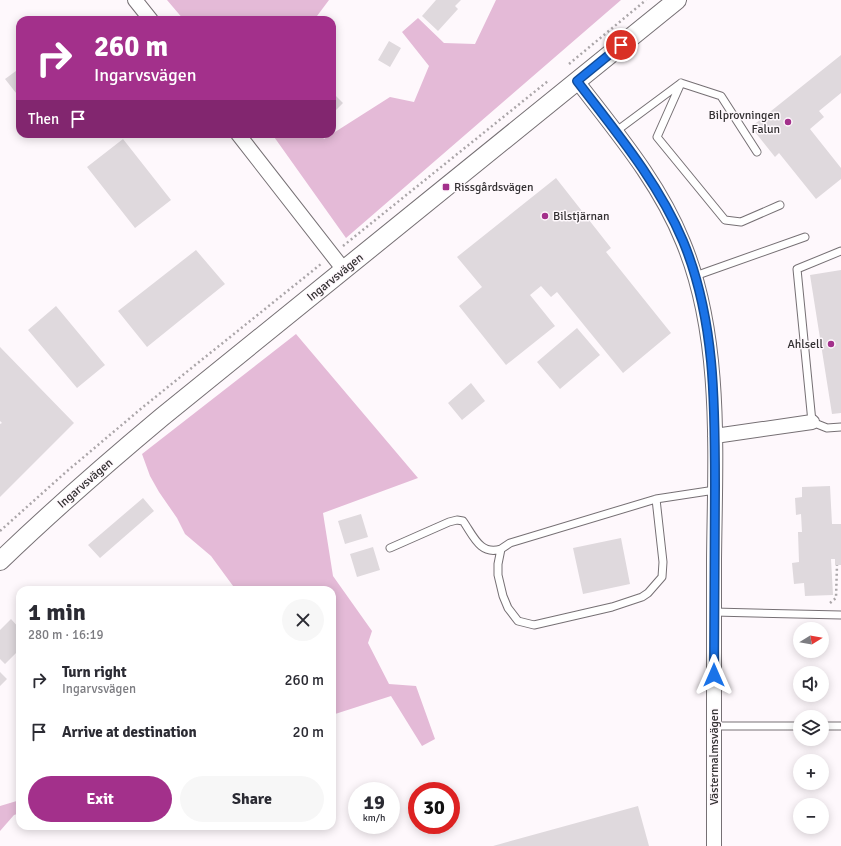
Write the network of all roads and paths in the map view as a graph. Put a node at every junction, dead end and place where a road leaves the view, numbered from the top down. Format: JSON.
{"nodes":[{"id":1,"x":135,"y":0,"type":"edge"},
{"id":2,"x":677,"y":0,"type":"edge"},
{"id":3,"x":148,"y":16,"type":"edge"},
{"id":4,"x":577,"y":81,"type":"junction"},
{"id":5,"x":681,"y":83,"type":"junction"},
{"id":6,"x":615,"y":132,"type":"junction"},
{"id":7,"x":241,"y":138,"type":"edge"},
{"id":8,"x":757,"y":152,"type":"dead end"},
{"id":9,"x":780,"y":205,"type":"dead end"},
{"id":10,"x":805,"y":237,"type":"dead end"},
{"id":11,"x":841,"y":251,"type":"edge"},
{"id":12,"x":344,"y":270,"type":"junction"},
{"id":13,"x":695,"y":276,"type":"junction"},
{"id":14,"x":812,"y":422,"type":"junction"},
{"id":15,"x":841,"y":427,"type":"edge"},
{"id":16,"x":715,"y":436,"type":"junction"},
{"id":17,"x":715,"y":490,"type":"junction"},
{"id":18,"x":656,"y":499,"type":"junction"},
{"id":19,"x":390,"y":548,"type":"dead end"},
{"id":20,"x":501,"y":549,"type":"junction"},
{"id":21,"x":0,"y":561,"type":"edge"},
{"id":22,"x":837,"y":565,"type":"dead end"},
{"id":23,"x":714,"y":612,"type":"junction"},
{"id":24,"x":818,"y":614,"type":"junction"},
{"id":25,"x":841,"y":615,"type":"edge"},
{"id":26,"x":714,"y":726,"type":"junction"},
{"id":27,"x":793,"y":726,"type":"edge"},
{"id":28,"x":829,"y":726,"type":"edge"},
{"id":29,"x":841,"y":726,"type":"edge"},
{"id":30,"x":714,"y":846,"type":"edge"}],
"edges":[{"from":1,"to":3,"type":"street"},
{"from":2,"to":4,"type":"street","name":"Ingarvsvägen"},
{"from":4,"to":6,"type":"street","name":"Västermalmsvägen"},
{"from":4,"to":12,"type":"street","name":"Ingarvsvägen"},
{"from":5,"to":6,"type":"lane"},
{"from":5,"to":8,"type":"lane"},
{"from":5,"to":9,"type":"lane"},
{"from":6,"to":13,"type":"street","name":"Västermalmsvägen"},
{"from":7,"to":12,"type":"street"},
{"from":10,"to":13,"type":"lane"},
{"from":11,"to":14,"type":"lane"},
{"from":12,"to":21,"type":"street","name":"Ingarvsvägen"},
{"from":13,"to":16,"type":"street","name":"Västermalmsvägen"},
{"from":14,"to":15,"type":"lane"},
{"from":14,"to":16,"type":"street"},
{"from":16,"to":17,"type":"street","name":"Västermalmsvägen"},
{"from":17,"to":18,"type":"lane"},
{"from":17,"to":23,"type":"street","name":"Västermalmsvägen"},
{"from":18,"to":20,"type":"lane"},
{"from":18,"to":20,"type":"lane"},
{"from":19,"to":20,"type":"lane"},
{"from":22,"to":24,"type":"path"},
{"from":23,"to":24,"type":"lane"},
{"from":23,"to":26,"type":"street","name":"Västermalmsvägen"},
{"from":24,"to":25,"type":"lane"},
{"from":26,"to":27,"type":"lane"},
{"from":26,"to":30,"type":"street","name":"Västermalmsvägen"},
{"from":28,"to":29,"type":"lane"}]}
